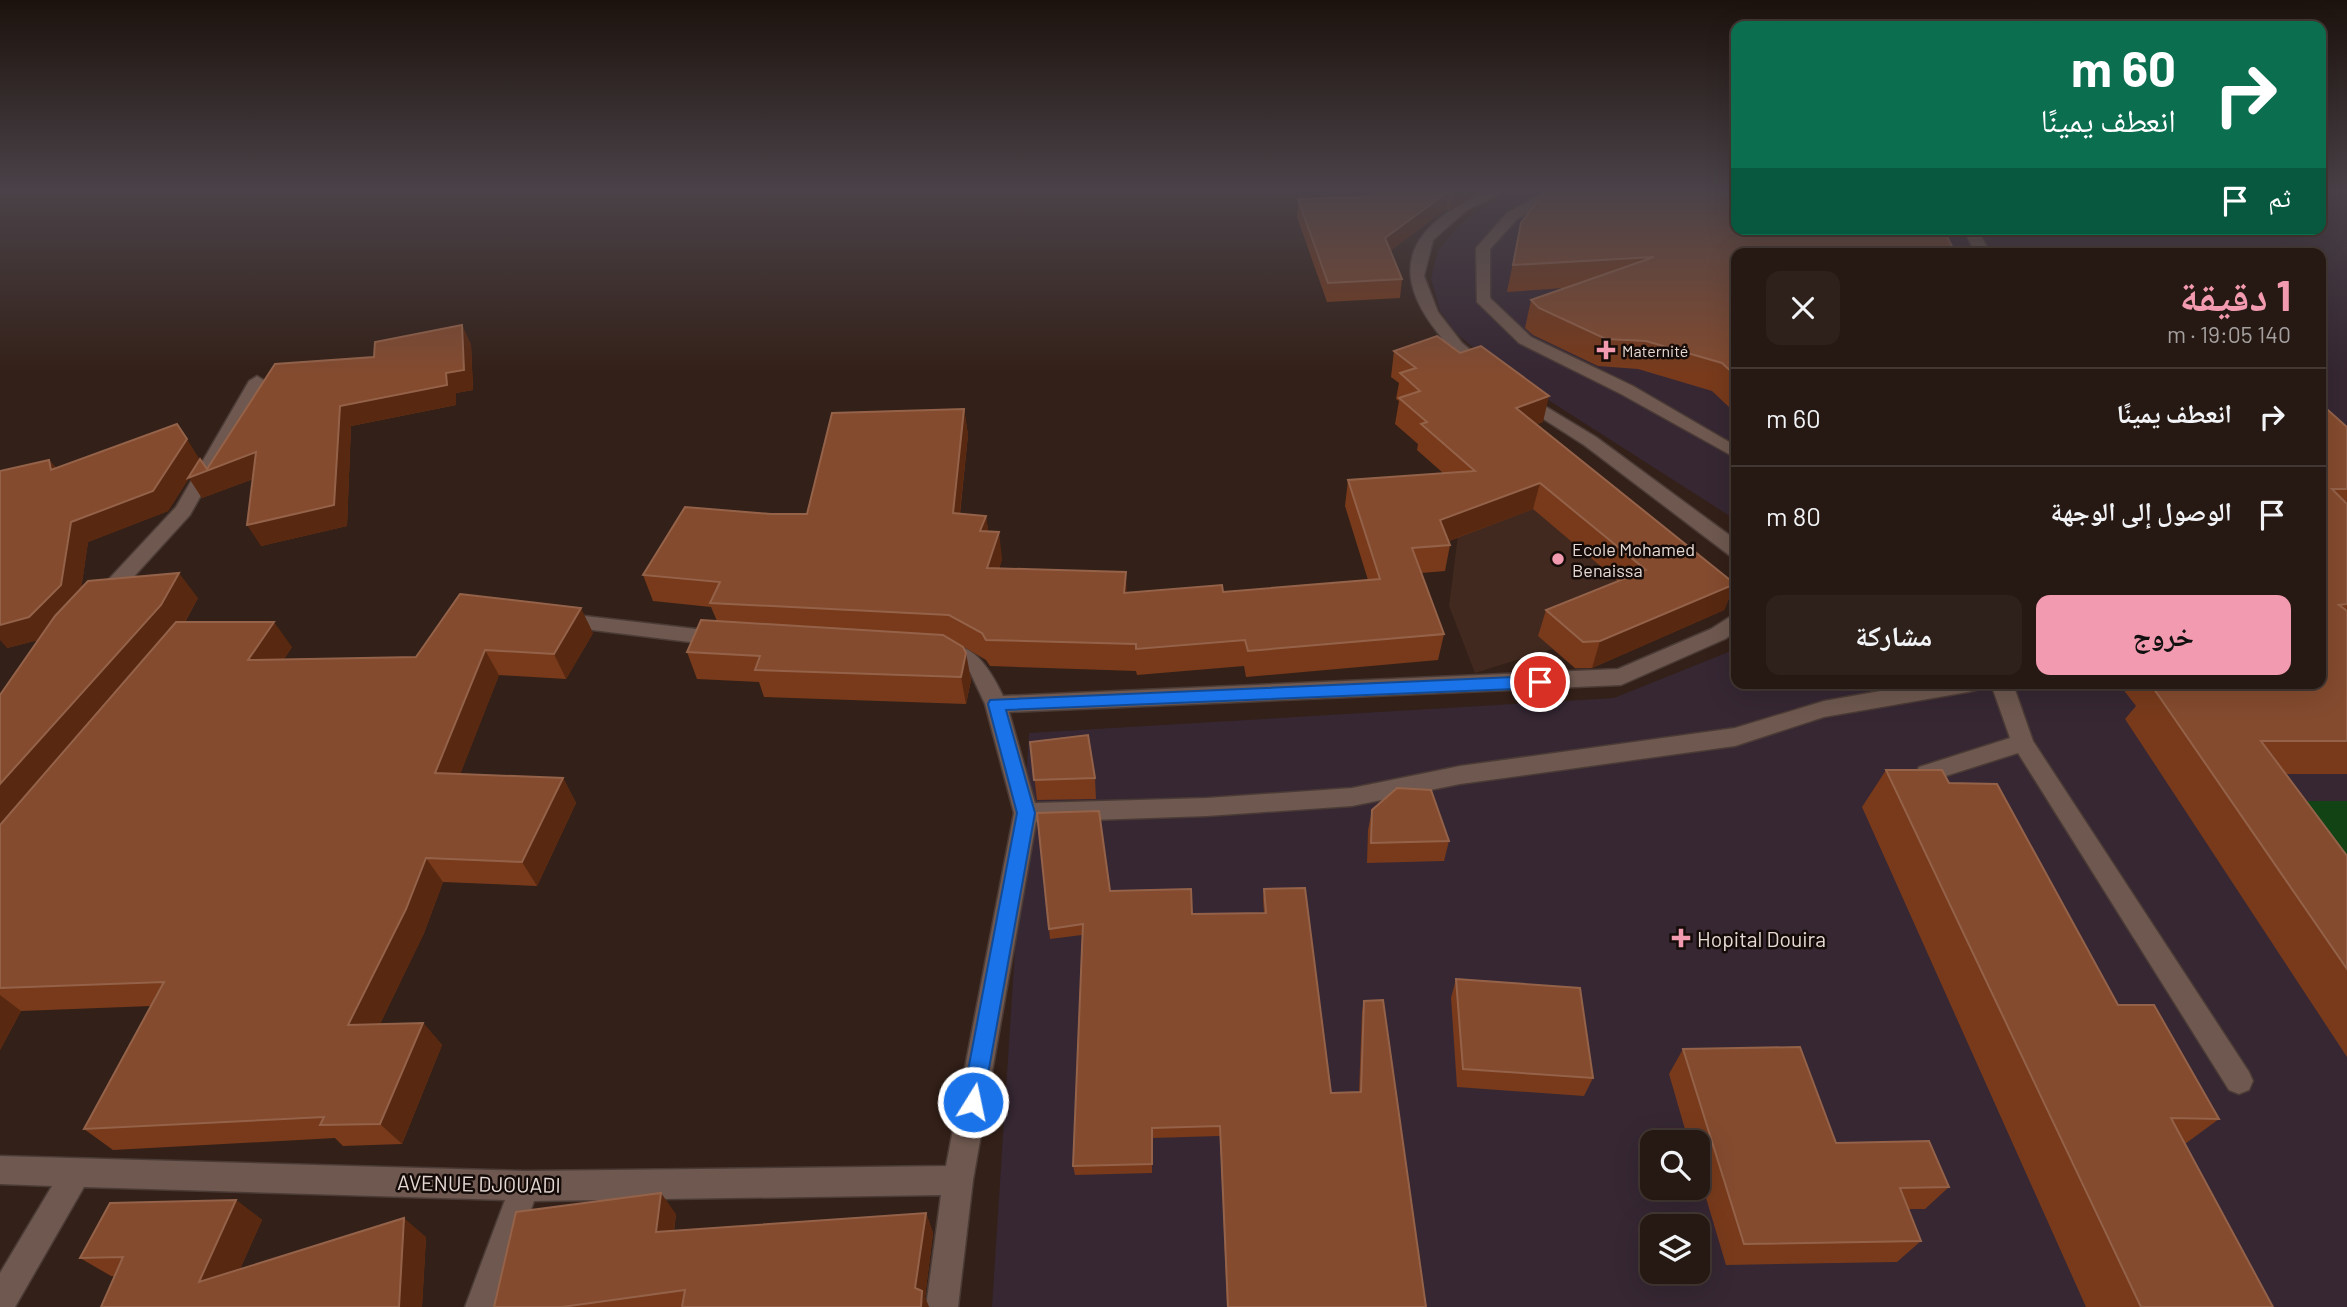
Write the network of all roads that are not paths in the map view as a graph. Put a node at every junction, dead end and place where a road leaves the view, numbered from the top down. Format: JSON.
{"nodes":[{"id":1,"x":1422,"y":252,"type":"edge"},
{"id":2,"x":1483,"y":252,"type":"edge"},
{"id":3,"x":257,"y":381,"type":"dead end"},
{"id":4,"x":1731,"y":450,"type":"edge"},
{"id":5,"x":1731,"y":546,"type":"edge"},
{"id":6,"x":86,"y":615,"type":"edge"},
{"id":7,"x":532,"y":616,"type":"edge"},
{"id":8,"x":1731,"y":624,"type":"edge"},
{"id":9,"x":750,"y":640,"type":"edge"},
{"id":10,"x":926,"y":651,"type":"edge"},
{"id":11,"x":1932,"y":689,"type":"edge"},
{"id":12,"x":2004,"y":689,"type":"edge"},
{"id":13,"x":996,"y":704,"type":"junction"},
{"id":14,"x":2023,"y":743,"type":"junction"},
{"id":15,"x":1927,"y":773,"type":"edge"},
{"id":16,"x":1026,"y":813,"type":"junction"},
{"id":17,"x":2239,"y":1081,"type":"dead end"},
{"id":18,"x":0,"y":1170,"type":"edge"},
{"id":19,"x":76,"y":1173,"type":"junction"},
{"id":20,"x":958,"y":1180,"type":"junction"},
{"id":21,"x":525,"y":1186,"type":"junction"},
{"id":22,"x":0,"y":1303,"type":"edge"},
{"id":23,"x":481,"y":1307,"type":"edge"},
{"id":24,"x":942,"y":1307,"type":"edge"}],
"edges":[{"from":1,"to":5,"type":"street"},
{"from":2,"to":4,"type":"street"},
{"from":3,"to":6,"type":"street"},
{"from":7,"to":9,"type":"street"},
{"from":8,"to":13,"type":"street"},
{"from":10,"to":13,"type":"street"},
{"from":11,"to":16,"type":"street"},
{"from":12,"to":14,"type":"street"},
{"from":13,"to":16,"type":"street"},
{"from":14,"to":15,"type":"street"},
{"from":14,"to":17,"type":"street"},
{"from":16,"to":20,"type":"street"},
{"from":18,"to":19,"type":"street","name":"AVENUE DJOUADI"},
{"from":19,"to":21,"type":"street","name":"AVENUE DJOUADI"},
{"from":19,"to":22,"type":"street"},
{"from":20,"to":21,"type":"street","name":"AVENUE DJOUADI"},
{"from":20,"to":24,"type":"street"},
{"from":21,"to":23,"type":"street"}]}
